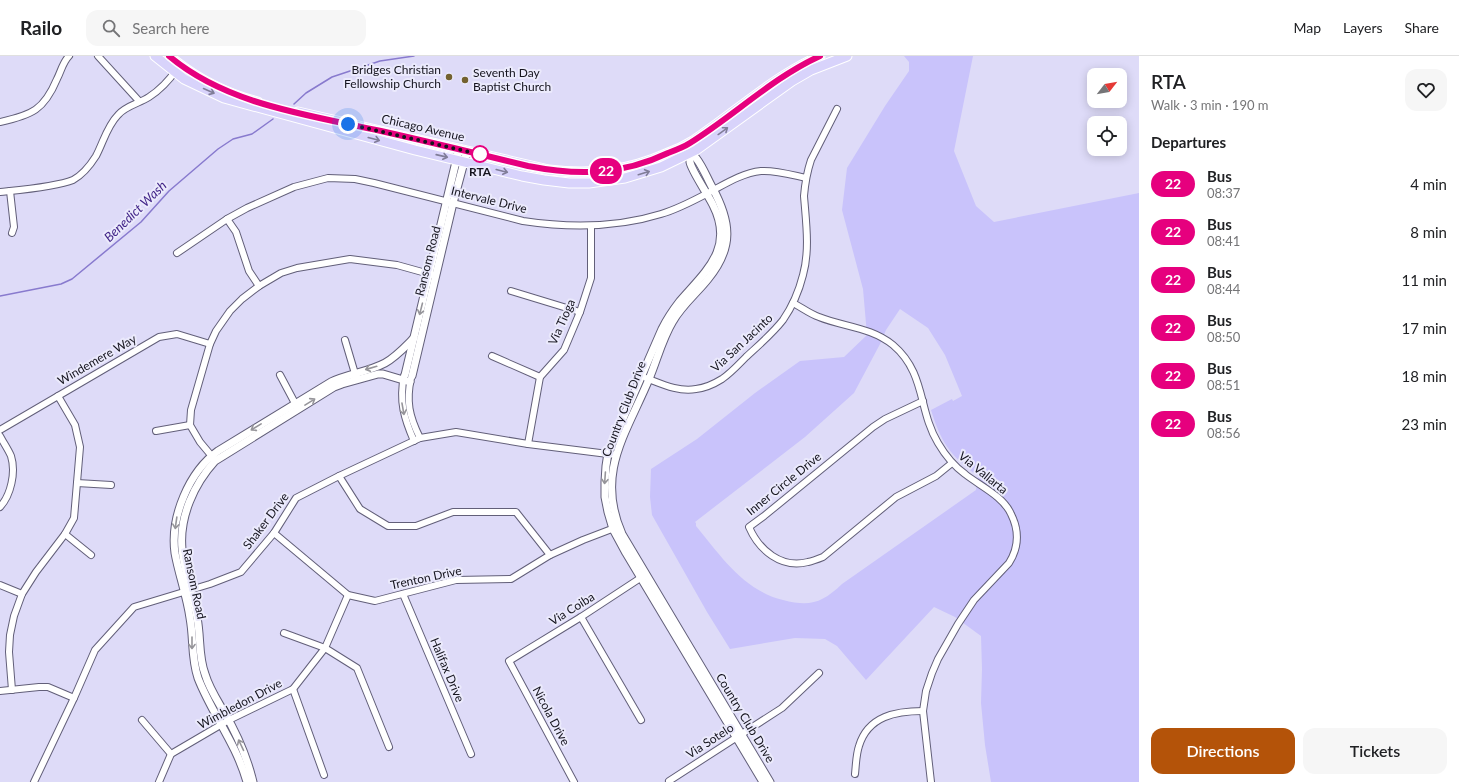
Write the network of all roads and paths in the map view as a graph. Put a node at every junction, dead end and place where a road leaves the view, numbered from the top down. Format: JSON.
{"nodes":[{"id":1,"x":68,"y":56,"type":"edge"},
{"id":2,"x":98,"y":56,"type":"edge"},
{"id":3,"x":155,"y":56,"type":"edge"},
{"id":4,"x":169,"y":56,"type":"edge"},
{"id":5,"x":820,"y":56,"type":"edge"},
{"id":6,"x":847,"y":56,"type":"edge"},
{"id":7,"x":177,"y":69,"type":"junction"},
{"id":8,"x":140,"y":101,"type":"junction"},
{"id":9,"x":837,"y":109,"type":"dead end"},
{"id":10,"x":0,"y":122,"type":"edge"},
{"id":11,"x":688,"y":149,"type":"junction"},
{"id":12,"x":463,"y":150,"type":"junction"},
{"id":13,"x":461,"y":160,"type":"junction"},
{"id":14,"x":806,"y":178,"type":"junction"},
{"id":15,"x":10,"y":191,"type":"junction"},
{"id":16,"x":0,"y":192,"type":"edge"},
{"id":17,"x":710,"y":192,"type":"junction"},
{"id":18,"x":450,"y":202,"type":"junction"},
{"id":19,"x":227,"y":219,"type":"junction"},
{"id":20,"x":591,"y":226,"type":"junction"},
{"id":21,"x":12,"y":233,"type":"dead end"},
{"id":22,"x":177,"y":253,"type":"dead end"},
{"id":23,"x":433,"y":275,"type":"junction"},
{"id":24,"x":259,"y":286,"type":"junction"},
{"id":25,"x":511,"y":291,"type":"dead end"},
{"id":26,"x":793,"y":303,"type":"junction"},
{"id":27,"x":580,"y":312,"type":"junction"},
{"id":28,"x":414,"y":338,"type":"junction"},
{"id":29,"x":345,"y":340,"type":"dead end"},
{"id":30,"x":210,"y":344,"type":"junction"},
{"id":31,"x":492,"y":356,"type":"dead end"},
{"id":32,"x":395,"y":357,"type":"junction"},
{"id":33,"x":280,"y":375,"type":"dead end"},
{"id":34,"x":408,"y":375,"type":"junction"},
{"id":35,"x":356,"y":377,"type":"junction"},
{"id":36,"x":540,"y":377,"type":"junction"},
{"id":37,"x":645,"y":377,"type":"junction"},
{"id":38,"x":58,"y":396,"type":"junction"},
{"id":39,"x":924,"y":401,"type":"junction"},
{"id":40,"x":296,"y":407,"type":"junction"},
{"id":41,"x":190,"y":425,"type":"junction"},
{"id":42,"x":0,"y":430,"type":"edge"},
{"id":43,"x":156,"y":431,"type":"dead end"},
{"id":44,"x":0,"y":436,"type":"edge"},
{"id":45,"x":417,"y":439,"type":"junction"},
{"id":46,"x":528,"y":444,"type":"junction"},
{"id":47,"x":608,"y":453,"type":"junction"},
{"id":48,"x":616,"y":454,"type":"junction"},
{"id":49,"x":213,"y":458,"type":"junction"},
{"id":50,"x":952,"y":463,"type":"junction"},
{"id":51,"x":339,"y":476,"type":"junction"},
{"id":52,"x":77,"y":483,"type":"junction"},
{"id":53,"x":111,"y":485,"type":"dead end"},
{"id":54,"x":0,"y":507,"type":"edge"},
{"id":55,"x":616,"y":528,"type":"junction"},
{"id":56,"x":274,"y":533,"type":"junction"},
{"id":57,"x":65,"y":534,"type":"junction"},
{"id":58,"x":91,"y":555,"type":"dead end"},
{"id":59,"x":550,"y":555,"type":"junction"},
{"id":60,"x":643,"y":576,"type":"junction"},
{"id":61,"x":0,"y":585,"type":"edge"},
{"id":62,"x":188,"y":590,"type":"junction"},
{"id":63,"x":22,"y":594,"type":"junction"},
{"id":64,"x":403,"y":594,"type":"junction"},
{"id":65,"x":348,"y":595,"type":"junction"},
{"id":66,"x":581,"y":617,"type":"junction"},
{"id":67,"x":284,"y":633,"type":"dead end"},
{"id":68,"x":325,"y":648,"type":"junction"},
{"id":69,"x":509,"y":661,"type":"joint"},
{"id":70,"x":819,"y":673,"type":"dead end"},
{"id":71,"x":293,"y":689,"type":"junction"},
{"id":72,"x":12,"y":690,"type":"junction"},
{"id":73,"x":0,"y":691,"type":"edge"},
{"id":74,"x":74,"y":698,"type":"junction"},
{"id":75,"x":923,"y":711,"type":"junction"},
{"id":76,"x":142,"y":720,"type":"dead end"},
{"id":77,"x":640,"y":720,"type":"dead end"},
{"id":78,"x":225,"y":722,"type":"junction"},
{"id":79,"x":739,"y":735,"type":"junction"},
{"id":80,"x":389,"y":747,"type":"dead end"},
{"id":81,"x":171,"y":754,"type":"junction"},
{"id":82,"x":471,"y":754,"type":"dead end"},
{"id":83,"x":855,"y":774,"type":"dead end"},
{"id":84,"x":324,"y":775,"type":"dead end"},
{"id":85,"x":669,"y":781,"type":"edge"},
{"id":86,"x":34,"y":782,"type":"edge"},
{"id":87,"x":159,"y":782,"type":"edge"},
{"id":88,"x":247,"y":782,"type":"edge"},
{"id":89,"x":253,"y":782,"type":"edge"},
{"id":90,"x":574,"y":782,"type":"edge"},
{"id":91,"x":763,"y":782,"type":"edge"},
{"id":92,"x":770,"y":782,"type":"edge"},
{"id":93,"x":931,"y":782,"type":"edge"}],
"edges":[{"from":1,"to":10,"type":"street"},
{"from":2,"to":8,"type":"street"},
{"from":3,"to":7,"type":"main road","name":"Chicago Avenue"},
{"from":4,"to":7,"type":"main road","name":"Chicago Avenue"},
{"from":5,"to":11,"type":"main road","name":"Chicago Avenue"},
{"from":11,"to":6,"type":"main road","name":"Chicago Avenue","one_way":true},
{"from":7,"to":8,"type":"street"},
{"from":7,"to":12,"type":"main road","name":"Chicago Avenue"},
{"from":7,"to":13,"type":"main road","name":"Chicago Avenue","one_way":true},
{"from":8,"to":15,"type":"street"},
{"from":9,"to":14,"type":"street","name":"Via San Jacinto"},
{"from":11,"to":12,"type":"main road","name":"Chicago Avenue"},
{"from":13,"to":11,"type":"main road","name":"Chicago Avenue","one_way":true},
{"from":11,"to":17,"type":"street","name":"Country Club Drive"},
{"from":12,"to":13,"type":"street","name":"Ransom Road"},
{"from":13,"to":18,"type":"street","name":"Ransom Road"},
{"from":14,"to":17,"type":"street","name":"Intervale Drive"},
{"from":14,"to":26,"type":"street","name":"Via San Jacinto"},
{"from":15,"to":16,"type":"street"},
{"from":15,"to":21,"type":"street"},
{"from":17,"to":20,"type":"street","name":"Intervale Drive"},
{"from":17,"to":37,"type":"street","name":"Country Club Drive"},
{"from":18,"to":19,"type":"street","name":"Intervale Drive"},
{"from":18,"to":20,"type":"street","name":"Intervale Drive"},
{"from":18,"to":23,"type":"street","name":"Ransom Road"},
{"from":19,"to":22,"type":"street","name":"Intervale Drive"},
{"from":19,"to":24,"type":"street"},
{"from":20,"to":27,"type":"street","name":"Via Tioga"},
{"from":23,"to":24,"type":"street"},
{"from":23,"to":28,"type":"street","name":"Ransom Road","one_way":true},
{"from":23,"to":34,"type":"street","name":"Ransom Road"},
{"from":24,"to":30,"type":"street"},
{"from":25,"to":27,"type":"street"},
{"from":26,"to":37,"type":"street","name":"Via San Jacinto"},
{"from":26,"to":39,"type":"street","name":"Via Vallarta"},
{"from":27,"to":36,"type":"street","name":"Via Tioga"},
{"from":28,"to":32,"type":"street","name":"Ransom Road"},
{"from":28,"to":34,"type":"street","name":"Ransom Road"},
{"from":29,"to":35,"type":"street"},
{"from":30,"to":38,"type":"street","name":"Windemere Way"},
{"from":30,"to":41,"type":"street"},
{"from":31,"to":36,"type":"street"},
{"from":32,"to":34,"type":"street"},
{"from":32,"to":35,"type":"street","name":"Ransom Road","one_way":true},
{"from":33,"to":40,"type":"street"},
{"from":34,"to":35,"type":"street","name":"Ransom Road"},
{"from":34,"to":45,"type":"street"},
{"from":35,"to":40,"type":"street","name":"Ransom Road"},
{"from":36,"to":46,"type":"street"},
{"from":37,"to":47,"type":"street","name":"Country Club Drive"},
{"from":37,"to":48,"type":"street","name":"Country Club Drive"},
{"from":38,"to":42,"type":"street","name":"Windemere Way"},
{"from":38,"to":52,"type":"street"},
{"from":39,"to":50,"type":"street","name":"Via Vallarta"},
{"from":39,"to":50,"type":"street","name":"Inner Circle Drive"},
{"from":40,"to":49,"type":"street","name":"Ransom Road"},
{"from":41,"to":43,"type":"street"},
{"from":41,"to":49,"type":"street"},
{"from":44,"to":54,"type":"street"},
{"from":45,"to":46,"type":"street","name":"Shaker Drive"},
{"from":45,"to":51,"type":"street","name":"Shaker Drive"},
{"from":46,"to":47,"type":"street","name":"Shaker Drive"},
{"from":47,"to":48,"type":"street","name":"Shaker Drive"},
{"from":47,"to":55,"type":"street","name":"Country Club Drive","one_way":true},
{"from":48,"to":55,"type":"street","name":"Country Club Drive"},
{"from":49,"to":62,"type":"street","name":"Ransom Road"},
{"from":50,"to":75,"type":"street","name":"Via Vallarta"},
{"from":51,"to":56,"type":"street","name":"Shaker Drive"},
{"from":51,"to":59,"type":"street"},
{"from":52,"to":53,"type":"street"},
{"from":52,"to":57,"type":"street"},
{"from":55,"to":59,"type":"street","name":"Trenton Drive"},
{"from":55,"to":60,"type":"street","name":"Country Club Drive"},
{"from":56,"to":62,"type":"street","name":"Shaker Drive"},
{"from":56,"to":65,"type":"street","name":"Trenton Drive"},
{"from":57,"to":58,"type":"street"},
{"from":57,"to":63,"type":"street"},
{"from":59,"to":64,"type":"street","name":"Trenton Drive"},
{"from":60,"to":66,"type":"street","name":"Via Coiba"},
{"from":60,"to":79,"type":"street","name":"Country Club Drive"},
{"from":61,"to":63,"type":"street"},
{"from":62,"to":74,"type":"street","name":"Shaker Drive"},
{"from":62,"to":78,"type":"street","name":"Ransom Road"},
{"from":63,"to":72,"type":"street"},
{"from":64,"to":65,"type":"street","name":"Trenton Drive"},
{"from":64,"to":82,"type":"street","name":"Halifax Drive"},
{"from":65,"to":68,"type":"street","name":"Wimbledon Drive"},
{"from":66,"to":69,"type":"street","name":"Via Coiba"},
{"from":66,"to":77,"type":"street"},
{"from":67,"to":68,"type":"street"},
{"from":68,"to":71,"type":"street","name":"Wimbledon Drive"},
{"from":68,"to":80,"type":"street"},
{"from":69,"to":90,"type":"street","name":"Nicola Drive"},
{"from":70,"to":79,"type":"street","name":"Via Sotelo"},
{"from":71,"to":78,"type":"street","name":"Wimbledon Drive"},
{"from":71,"to":84,"type":"street"},
{"from":72,"to":73,"type":"street"},
{"from":72,"to":74,"type":"street"},
{"from":74,"to":86,"type":"street","name":"Shaker Drive"},
{"from":75,"to":83,"type":"street"},
{"from":75,"to":93,"type":"street","name":"Via Vallarta"},
{"from":76,"to":81,"type":"street"},
{"from":78,"to":81,"type":"street","name":"Wimbledon Drive"},
{"from":78,"to":88,"type":"street","name":"Ransom Road"},
{"from":89,"to":78,"type":"street","name":"Ransom Road","one_way":true},
{"from":79,"to":85,"type":"street","name":"Via Sotelo"},
{"from":79,"to":91,"type":"street","name":"Country Club Drive"},
{"from":79,"to":92,"type":"street","name":"Country Club Drive"},
{"from":81,"to":87,"type":"street"}]}
